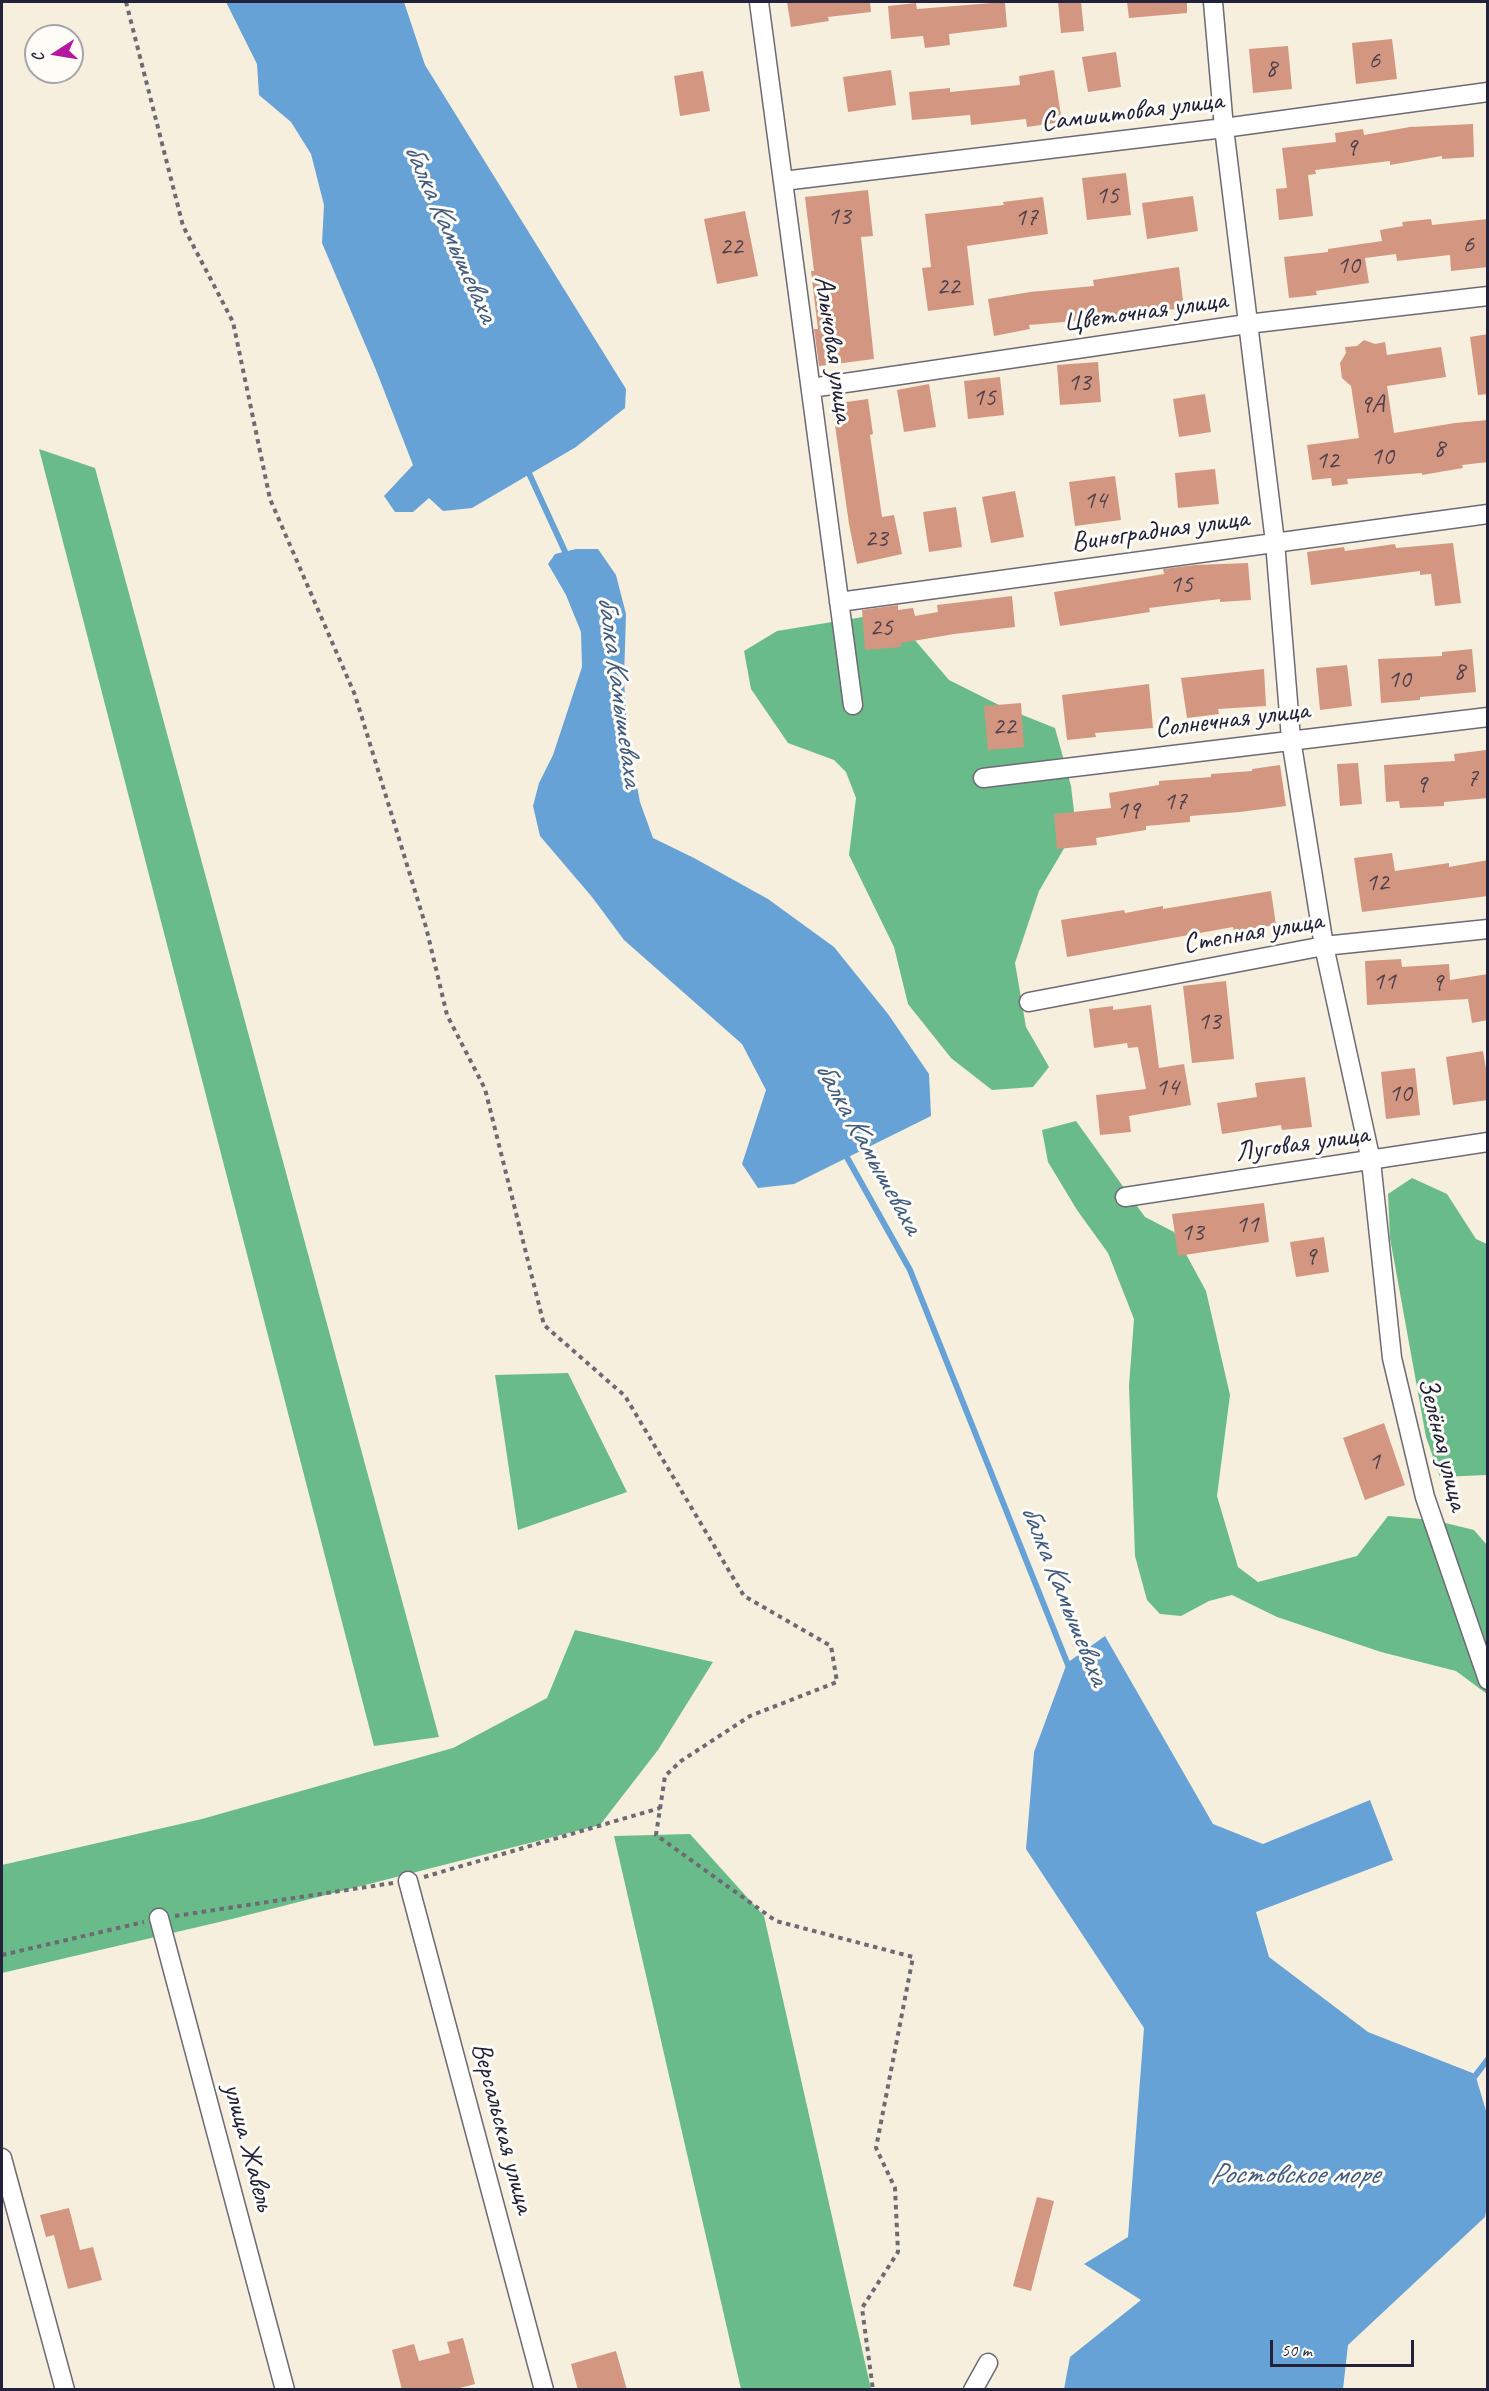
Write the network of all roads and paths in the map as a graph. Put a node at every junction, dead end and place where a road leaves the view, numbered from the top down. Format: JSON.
{"nodes":[{"id":1,"x":126,"y":2,"type":"edge"},
{"id":2,"x":759,"y":2,"type":"edge"},
{"id":3,"x":1213,"y":2,"type":"edge"},
{"id":4,"x":1488,"y":92,"type":"edge"},
{"id":5,"x":1224,"y":128,"type":"junction"},
{"id":6,"x":783,"y":181,"type":"junction"},
{"id":7,"x":1488,"y":296,"type":"edge"},
{"id":8,"x":1247,"y":324,"type":"junction"},
{"id":9,"x":811,"y":388,"type":"junction"},
{"id":10,"x":1488,"y":514,"type":"edge"},
{"id":11,"x":1275,"y":542,"type":"junction"},
{"id":12,"x":839,"y":602,"type":"junction"},
{"id":13,"x":853,"y":705,"type":"dead end"},
{"id":14,"x":1488,"y":717,"type":"edge"},
{"id":15,"x":1291,"y":739,"type":"junction"},
{"id":16,"x":983,"y":778,"type":"dead end"},
{"id":17,"x":1488,"y":929,"type":"edge"},
{"id":18,"x":1324,"y":946,"type":"junction"},
{"id":19,"x":1029,"y":1002,"type":"dead end"},
{"id":20,"x":1488,"y":1142,"type":"edge"},
{"id":21,"x":1371,"y":1161,"type":"junction"},
{"id":22,"x":1125,"y":1197,"type":"dead end"},
{"id":23,"x":1488,"y":1680,"type":"edge"},
{"id":24,"x":660,"y":1808,"type":"junction"},
{"id":25,"x":408,"y":1881,"type":"junction"},
{"id":26,"x":159,"y":1918,"type":"junction"},
{"id":27,"x":2,"y":1955,"type":"edge"},
{"id":28,"x":2,"y":2158,"type":"edge"},
{"id":29,"x":988,"y":2363,"type":"dead end"},
{"id":30,"x":65,"y":2390,"type":"edge"},
{"id":31,"x":285,"y":2390,"type":"edge"},
{"id":32,"x":544,"y":2390,"type":"edge"},
{"id":33,"x":873,"y":2390,"type":"edge"},
{"id":34,"x":974,"y":2390,"type":"edge"}],
"edges":[{"from":1,"to":24,"type":"path"},
{"from":2,"to":6,"type":"street","name":"Алычовая улица"},
{"from":3,"to":5,"type":"street","name":"Зелёная улица"},
{"from":4,"to":5,"type":"street","name":"Самшитовая улица"},
{"from":5,"to":6,"type":"street","name":"Самшитовая улица"},
{"from":5,"to":8,"type":"street","name":"Зелёная улица"},
{"from":6,"to":9,"type":"street","name":"Алычовая улица"},
{"from":7,"to":8,"type":"street","name":"Цветочная улица"},
{"from":8,"to":9,"type":"street","name":"Цветочная улица"},
{"from":8,"to":11,"type":"street","name":"Зелёная улица"},
{"from":9,"to":12,"type":"street","name":"Алычовая улица"},
{"from":10,"to":11,"type":"street","name":"Виноградная улица"},
{"from":11,"to":12,"type":"street","name":"Виноградная улица"},
{"from":11,"to":15,"type":"street","name":"Зелёная улица"},
{"from":12,"to":13,"type":"street","name":"Алычовая улица"},
{"from":14,"to":15,"type":"street","name":"Солнечная улица"},
{"from":15,"to":16,"type":"street","name":"Солнечная улица"},
{"from":15,"to":18,"type":"street","name":"Зелёная улица"},
{"from":17,"to":18,"type":"street","name":"Степная улица"},
{"from":18,"to":19,"type":"street","name":"Степная улица"},
{"from":18,"to":21,"type":"street","name":"Зелёная улица"},
{"from":20,"to":21,"type":"street","name":"Луговая улица"},
{"from":21,"to":22,"type":"street","name":"Луговая улица"},
{"from":21,"to":23,"type":"street","name":"Зелёная улица"},
{"from":24,"to":25,"type":"path"},
{"from":24,"to":33,"type":"path"},
{"from":25,"to":26,"type":"path"},
{"from":25,"to":32,"type":"street","name":"Версальская улица"},
{"from":26,"to":27,"type":"path"},
{"from":26,"to":31,"type":"street","name":"улица Жавель"},
{"from":28,"to":30,"type":"street"},
{"from":29,"to":34,"type":"street"}]}
